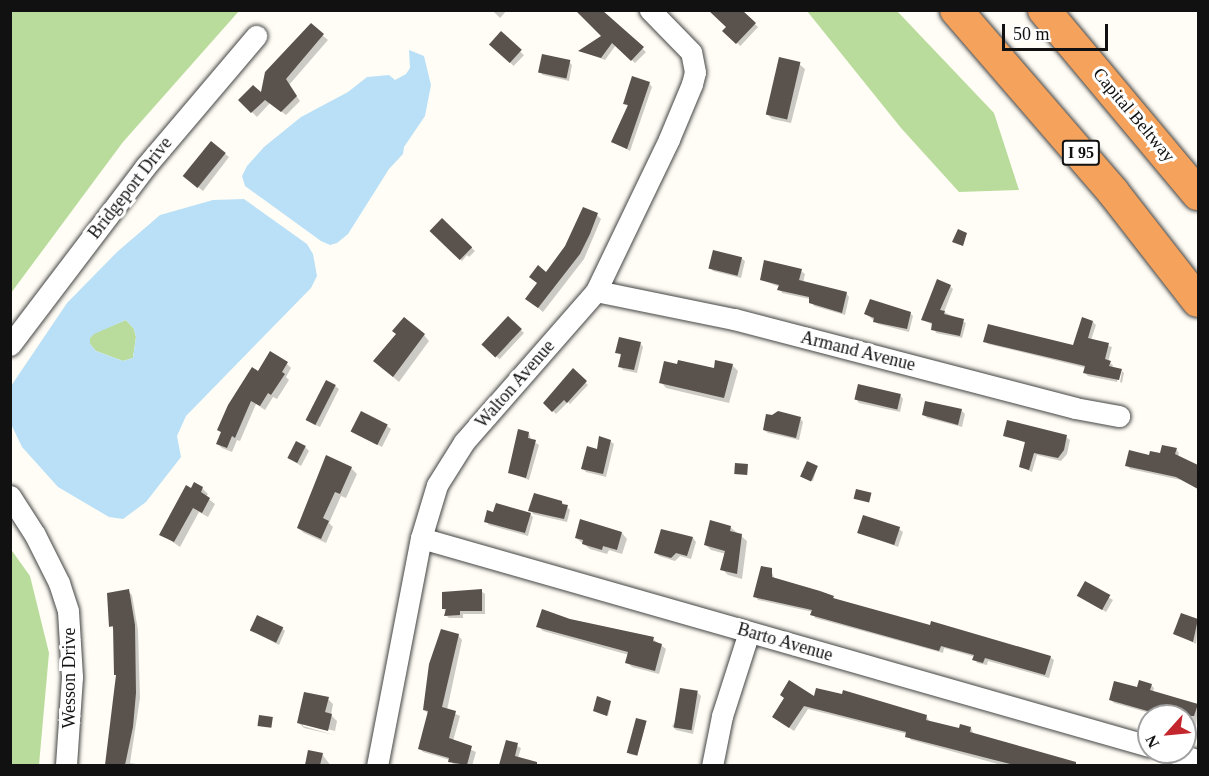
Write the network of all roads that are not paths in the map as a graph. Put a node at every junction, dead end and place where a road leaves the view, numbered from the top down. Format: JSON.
{"nodes":[{"id":1,"x":650,"y":10,"type":"edge"},
{"id":2,"x":956,"y":10,"type":"edge"},
{"id":3,"x":1044,"y":10,"type":"edge"},
{"id":4,"x":256,"y":36,"type":"dead end"},
{"id":5,"x":1198,"y":194,"type":"edge"},
{"id":6,"x":596,"y":291,"type":"junction"},
{"id":7,"x":1198,"y":301,"type":"edge"},
{"id":8,"x":10,"y":345,"type":"edge"},
{"id":9,"x":1119,"y":416,"type":"dead end"},
{"id":10,"x":10,"y":496,"type":"edge"},
{"id":11,"x":421,"y":538,"type":"junction"},
{"id":12,"x":749,"y":632,"type":"junction"},
{"id":13,"x":1137,"y":743,"type":"edge"},
{"id":14,"x":66,"y":765,"type":"edge"},
{"id":15,"x":377,"y":765,"type":"edge"},
{"id":16,"x":712,"y":765,"type":"edge"}],
"edges":[{"from":1,"to":6,"type":"street","name":"Walton Avenue"},
{"from":2,"to":7,"type":"highway","number":"I 95"},
{"from":3,"to":5,"type":"highway","name":"Capital Beltway"},
{"from":4,"to":8,"type":"street","name":"Bridgeport Drive"},
{"from":6,"to":9,"type":"street","name":"Armand Avenue"},
{"from":6,"to":11,"type":"street","name":"Walton Avenue"},
{"from":10,"to":14,"type":"street","name":"Wesson Drive"},
{"from":11,"to":12,"type":"street","name":"Barto Avenue"},
{"from":11,"to":15,"type":"street","name":"Walton Avenue"},
{"from":12,"to":13,"type":"street","name":"Barto Avenue"},
{"from":12,"to":16,"type":"street"}]}
